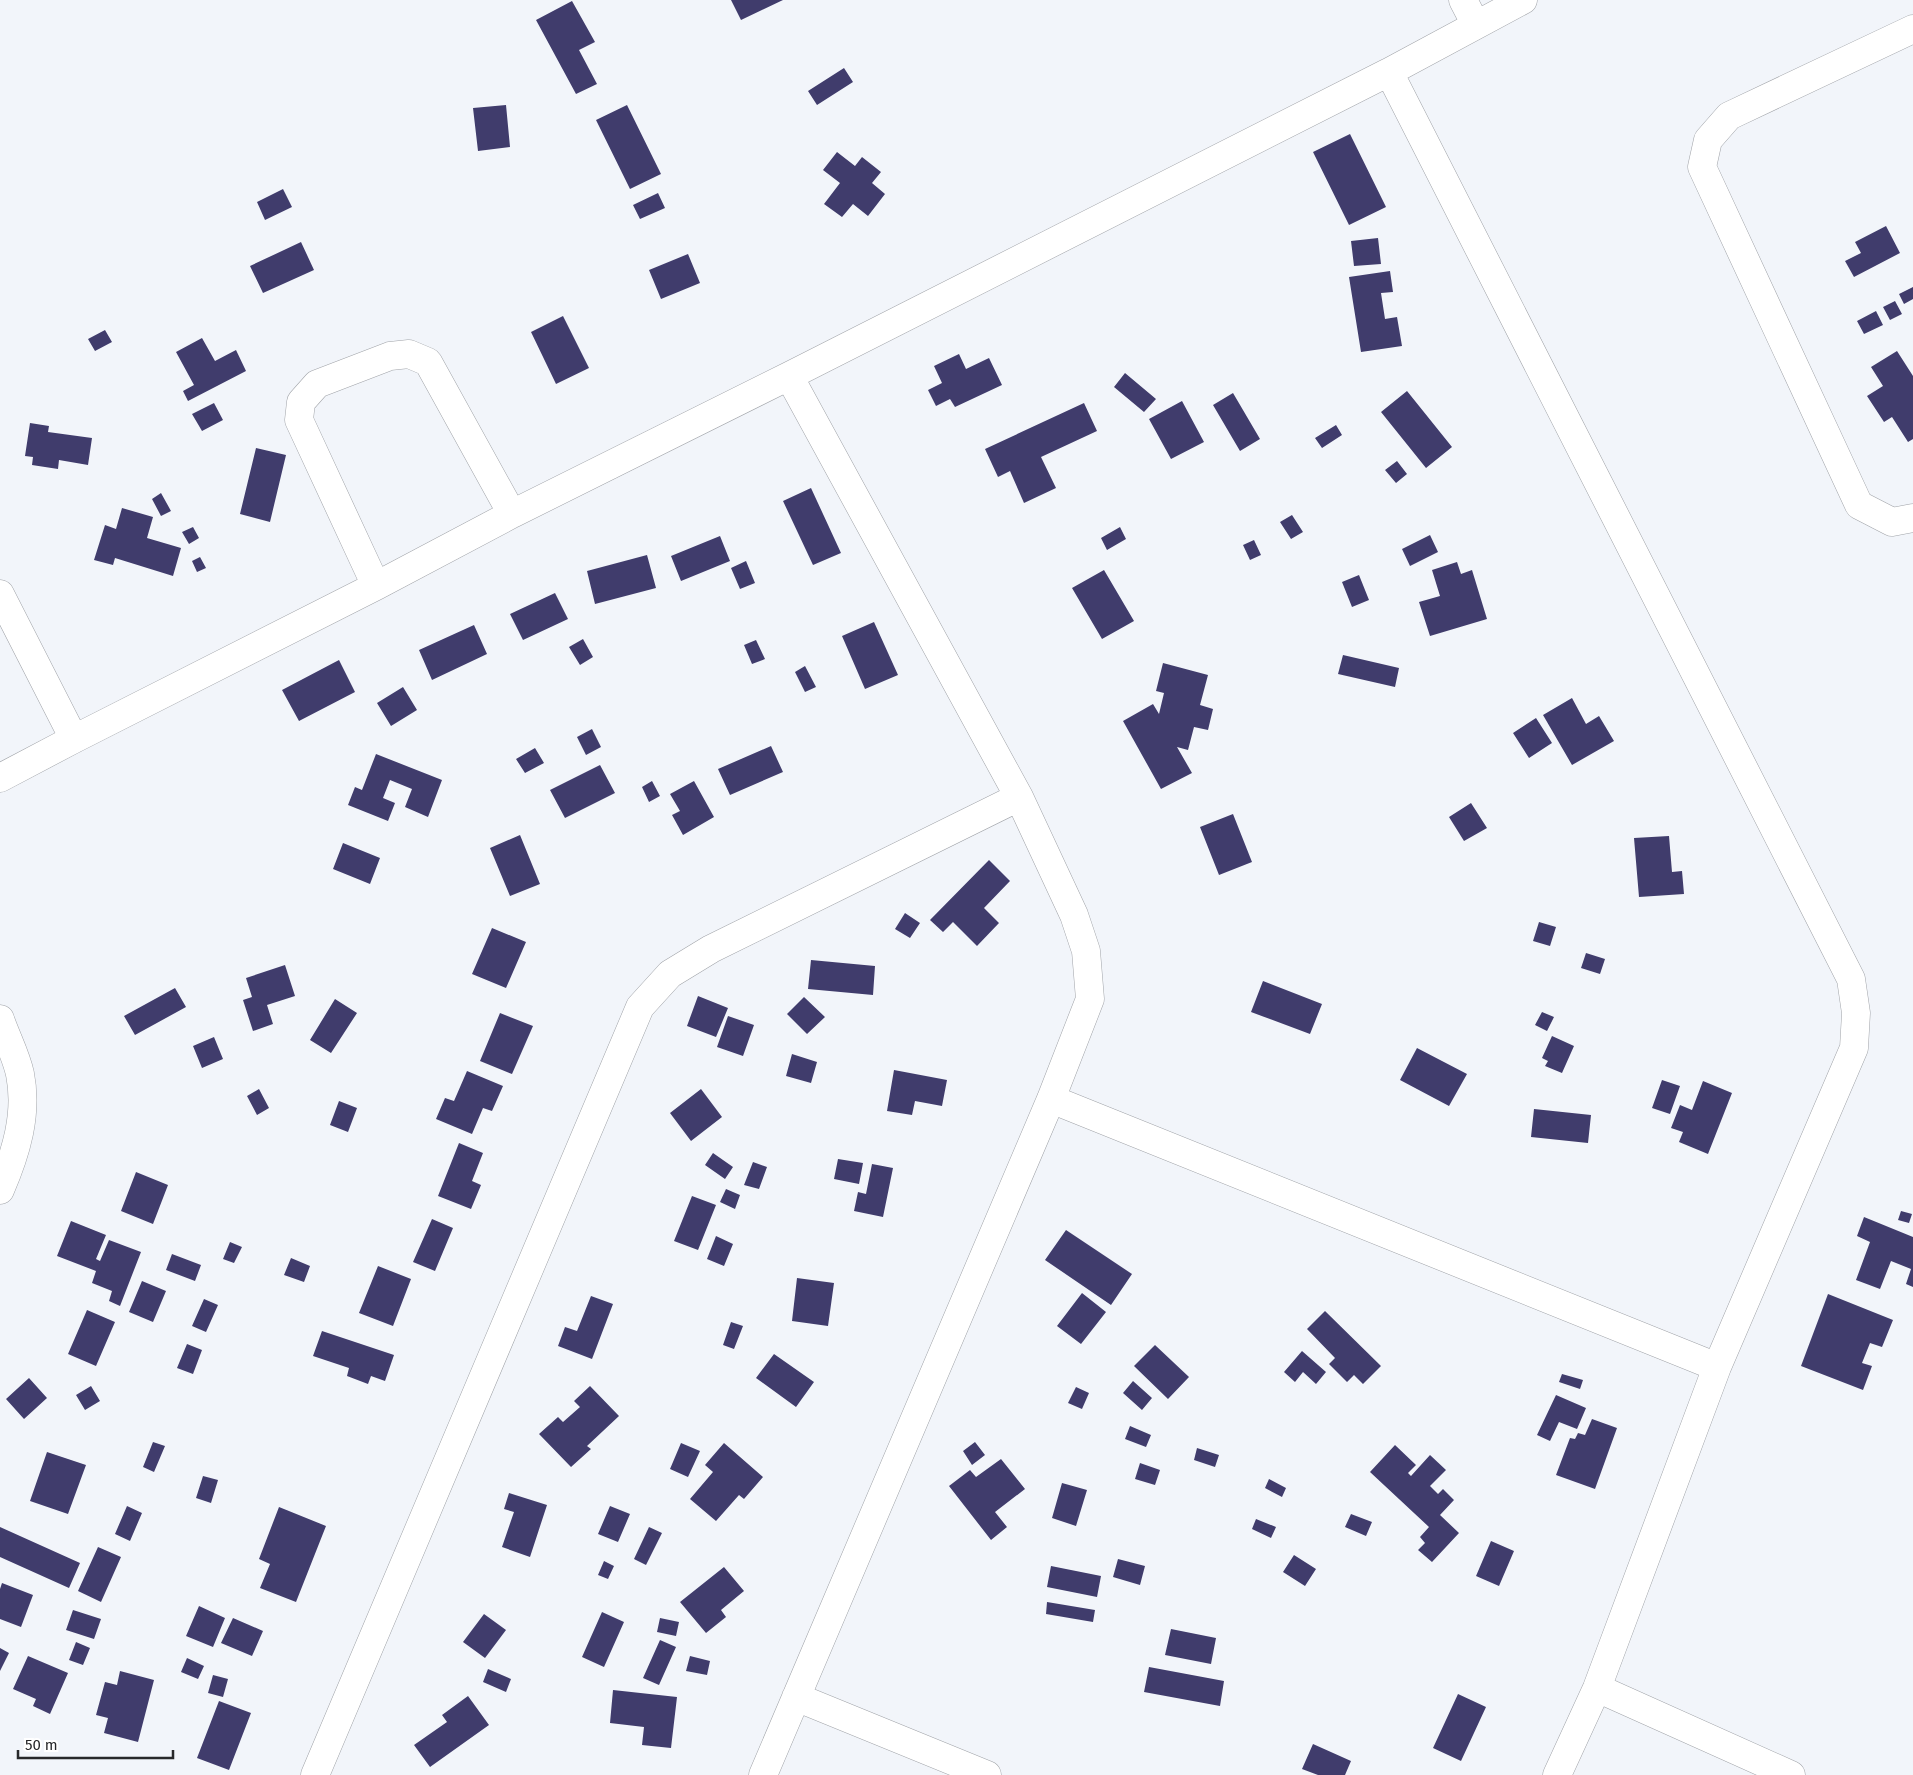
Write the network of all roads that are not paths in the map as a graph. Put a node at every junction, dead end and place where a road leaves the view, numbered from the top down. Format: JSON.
{"nodes":[{"id":1,"x":1463,"y":0,"type":"edge"},
{"id":2,"x":1523,"y":0,"type":"edge"},
{"id":3,"x":1476,"y":25,"type":"junction"},
{"id":4,"x":1913,"y":29,"type":"edge"},
{"id":5,"x":1388,"y":72,"type":"junction"},
{"id":6,"x":788,"y":376,"type":"junction"},
{"id":7,"x":512,"y":514,"type":"junction"},
{"id":8,"x":1913,"y":518,"type":"edge"},
{"id":9,"x":376,"y":586,"type":"junction"},
{"id":10,"x":0,"y":594,"type":"edge"},
{"id":11,"x":74,"y":739,"type":"junction"},
{"id":12,"x":0,"y":778,"type":"edge"},
{"id":13,"x":1019,"y":797,"type":"junction"},
{"id":14,"x":0,"y":1019,"type":"edge"},
{"id":15,"x":1051,"y":1099,"type":"junction"},
{"id":16,"x":0,"y":1190,"type":"edge"},
{"id":17,"x":1717,"y":1367,"type":"junction"},
{"id":18,"x":1597,"y":1688,"type":"junction"},
{"id":19,"x":796,"y":1697,"type":"junction"},
{"id":20,"x":315,"y":1775,"type":"edge"},
{"id":21,"x":763,"y":1775,"type":"edge"},
{"id":22,"x":987,"y":1775,"type":"edge"},
{"id":23,"x":1557,"y":1775,"type":"edge"},
{"id":24,"x":1791,"y":1775,"type":"edge"}],
"edges":[{"from":1,"to":3,"type":"street"},
{"from":2,"to":3,"type":"street"},
{"from":3,"to":5,"type":"street"},
{"from":4,"to":8,"type":"street"},
{"from":5,"to":6,"type":"street"},
{"from":5,"to":17,"type":"street"},
{"from":6,"to":7,"type":"street"},
{"from":6,"to":13,"type":"street"},
{"from":7,"to":9,"type":"street"},
{"from":7,"to":9,"type":"street"},
{"from":9,"to":11,"type":"street"},
{"from":10,"to":11,"type":"street"},
{"from":11,"to":12,"type":"street"},
{"from":13,"to":15,"type":"street"},
{"from":13,"to":20,"type":"street"},
{"from":14,"to":16,"type":"street"},
{"from":15,"to":17,"type":"street"},
{"from":15,"to":19,"type":"street"},
{"from":17,"to":18,"type":"street"},
{"from":18,"to":23,"type":"street"},
{"from":18,"to":24,"type":"street"},
{"from":19,"to":21,"type":"street"},
{"from":19,"to":22,"type":"street"}]}
